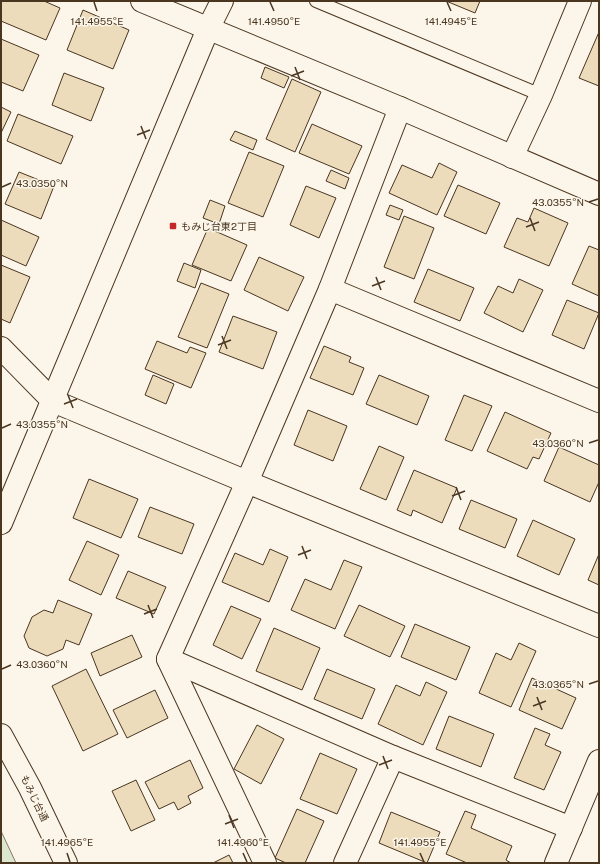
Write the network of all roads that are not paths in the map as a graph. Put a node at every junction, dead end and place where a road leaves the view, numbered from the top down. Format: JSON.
{"nodes":[{"id":1,"x":142,"y":1,"type":"edge"},
{"id":2,"x":222,"y":1,"type":"edge"},
{"id":3,"x":316,"y":1,"type":"edge"},
{"id":4,"x":580,"y":1,"type":"edge"},
{"id":5,"x":208,"y":28,"type":"junction"},
{"id":6,"x":540,"y":95,"type":"junction"},
{"id":7,"x":400,"y":108,"type":"junction"},
{"id":8,"x":512,"y":157,"type":"junction"},
{"id":9,"x":599,"y":194,"type":"edge"},
{"id":10,"x":330,"y":289,"type":"junction"},
{"id":11,"x":1,"y":348,"type":"edge"},
{"id":12,"x":53,"y":401,"type":"junction"},
{"id":13,"x":599,"y":401,"type":"edge"},
{"id":14,"x":247,"y":482,"type":"junction"},
{"id":15,"x":1,"y":523,"type":"edge"},
{"id":16,"x":599,"y":626,"type":"edge"},
{"id":17,"x":168,"y":659,"type":"junction"},
{"id":18,"x":1,"y":734,"type":"edge"},
{"id":19,"x":393,"y":756,"type":"junction"},
{"id":20,"x":599,"y":761,"type":"edge"},
{"id":21,"x":571,"y":828,"type":"junction"},
{"id":22,"x":66,"y":863,"type":"edge"},
{"id":23,"x":265,"y":863,"type":"edge"},
{"id":24,"x":345,"y":863,"type":"edge"},
{"id":25,"x":556,"y":863,"type":"edge"}],
"edges":[{"from":1,"to":5,"type":"street"},
{"from":2,"to":5,"type":"street"},
{"from":3,"to":6,"type":"lane"},
{"from":4,"to":6,"type":"street"},
{"from":5,"to":7,"type":"street"},
{"from":5,"to":12,"type":"street"},
{"from":6,"to":8,"type":"street"},
{"from":7,"to":8,"type":"street"},
{"from":7,"to":10,"type":"street"},
{"from":8,"to":9,"type":"street"},
{"from":10,"to":13,"type":"street"},
{"from":10,"to":14,"type":"street"},
{"from":11,"to":12,"type":"street"},
{"from":12,"to":14,"type":"street"},
{"from":12,"to":15,"type":"street"},
{"from":14,"to":16,"type":"street"},
{"from":14,"to":17,"type":"street"},
{"from":17,"to":19,"type":"street"},
{"from":17,"to":23,"type":"street"},
{"from":18,"to":22,"type":"street","name":"もみじ台通"},
{"from":19,"to":21,"type":"street"},
{"from":19,"to":24,"type":"street"},
{"from":20,"to":21,"type":"street"},
{"from":21,"to":25,"type":"street"}]}
